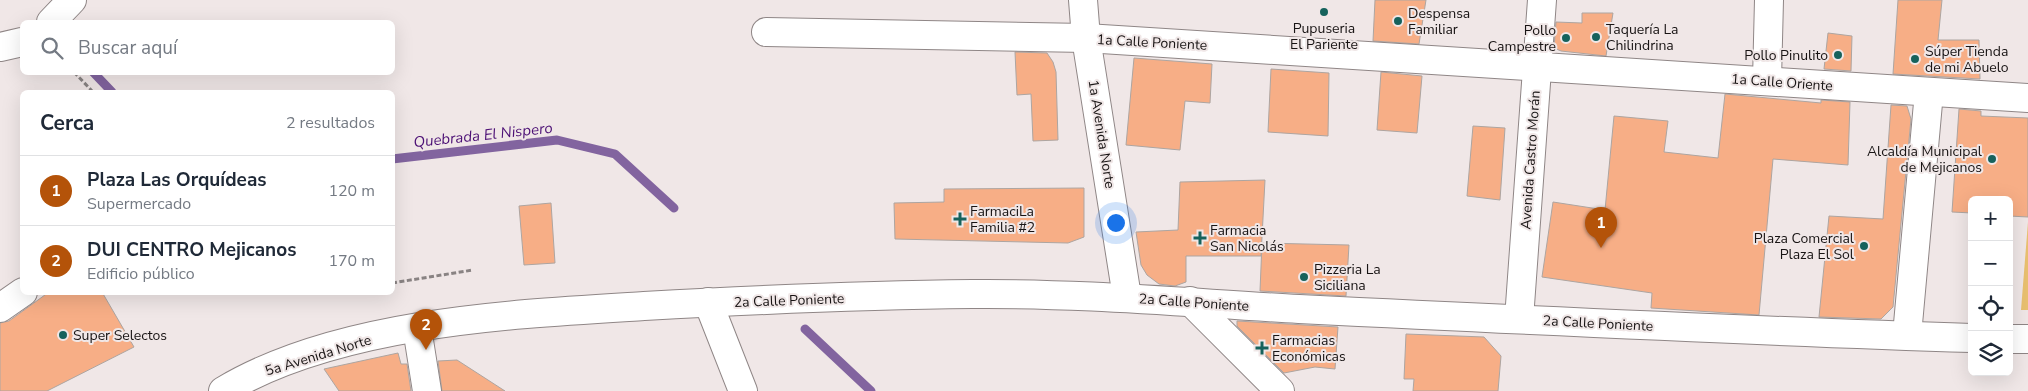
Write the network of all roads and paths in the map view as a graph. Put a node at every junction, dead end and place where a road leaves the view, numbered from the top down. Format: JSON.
{"nodes":[{"id":1,"x":72,"y":0,"type":"edge"},
{"id":2,"x":1083,"y":0,"type":"edge"},
{"id":3,"x":1542,"y":0,"type":"edge"},
{"id":4,"x":1769,"y":0,"type":"edge"},
{"id":5,"x":52,"y":20,"type":"edge"},
{"id":6,"x":766,"y":32,"type":"dead end"},
{"id":7,"x":1086,"y":38,"type":"junction"},
{"id":8,"x":20,"y":42,"type":"edge"},
{"id":9,"x":0,"y":47,"type":"edge"},
{"id":10,"x":1537,"y":65,"type":"junction"},
{"id":11,"x":77,"y":75,"type":"edge"},
{"id":12,"x":1767,"y":80,"type":"junction"},
{"id":13,"x":91,"y":90,"type":"edge"},
{"id":14,"x":1929,"y":92,"type":"junction"},
{"id":15,"x":2028,"y":98,"type":"edge"},
{"id":16,"x":473,"y":270,"type":"dead end"},
{"id":17,"x":395,"y":283,"type":"edge"},
{"id":18,"x":20,"y":293,"type":"edge"},
{"id":19,"x":1128,"y":297,"type":"junction"},
{"id":20,"x":1190,"y":301,"type":"junction"},
{"id":21,"x":708,"y":302,"type":"junction"},
{"id":22,"x":0,"y":308,"type":"edge"},
{"id":23,"x":1519,"y":319,"type":"junction"},
{"id":24,"x":417,"y":328,"type":"junction"},
{"id":25,"x":1907,"y":335,"type":"junction"},
{"id":26,"x":1968,"y":338,"type":"edge"},
{"id":27,"x":2013,"y":339,"type":"edge"},
{"id":28,"x":2028,"y":339,"type":"edge"},
{"id":29,"x":222,"y":391,"type":"edge"},
{"id":30,"x":426,"y":391,"type":"edge"},
{"id":31,"x":743,"y":391,"type":"edge"},
{"id":32,"x":1280,"y":391,"type":"edge"}],
"edges":[{"from":1,"to":5,"type":"main road"},
{"from":2,"to":7,"type":"main road","name":"1a Avenida Norte"},
{"from":3,"to":10,"type":"main road","name":"Avenida Castro Morán"},
{"from":4,"to":12,"type":"main road"},
{"from":6,"to":7,"type":"main road","name":"1a Calle Poniente"},
{"from":7,"to":10,"type":"main road","name":"1a Calle Poniente"},
{"from":7,"to":19,"type":"main road","name":"1a Avenida Norte"},
{"from":8,"to":9,"type":"main road"},
{"from":10,"to":12,"type":"main road","name":"1a Calle Oriente"},
{"from":10,"to":23,"type":"main road","name":"Avenida Castro Morán"},
{"from":11,"to":13,"type":"path"},
{"from":12,"to":14,"type":"main road","name":"1a Calle Oriente"},
{"from":14,"to":15,"type":"main road","name":"1a Calle Oriente"},
{"from":14,"to":25,"type":"main road"},
{"from":16,"to":17,"type":"path"},
{"from":18,"to":22,"type":"main road"},
{"from":19,"to":20,"type":"main road","name":"2a Calle Poniente"},
{"from":19,"to":21,"type":"main road","name":"2a Calle Poniente"},
{"from":20,"to":23,"type":"main road","name":"2a Calle Poniente"},
{"from":20,"to":32,"type":"main road"},
{"from":21,"to":24,"type":"main road","name":"2a Calle Poniente"},
{"from":21,"to":31,"type":"main road"},
{"from":23,"to":25,"type":"main road","name":"2a Calle Poniente"},
{"from":24,"to":29,"type":"main road","name":"5a Avenida Norte"},
{"from":24,"to":30,"type":"main road"},
{"from":25,"to":26,"type":"main road","name":"2a Calle Poniente"},
{"from":27,"to":28,"type":"main road"}]}
